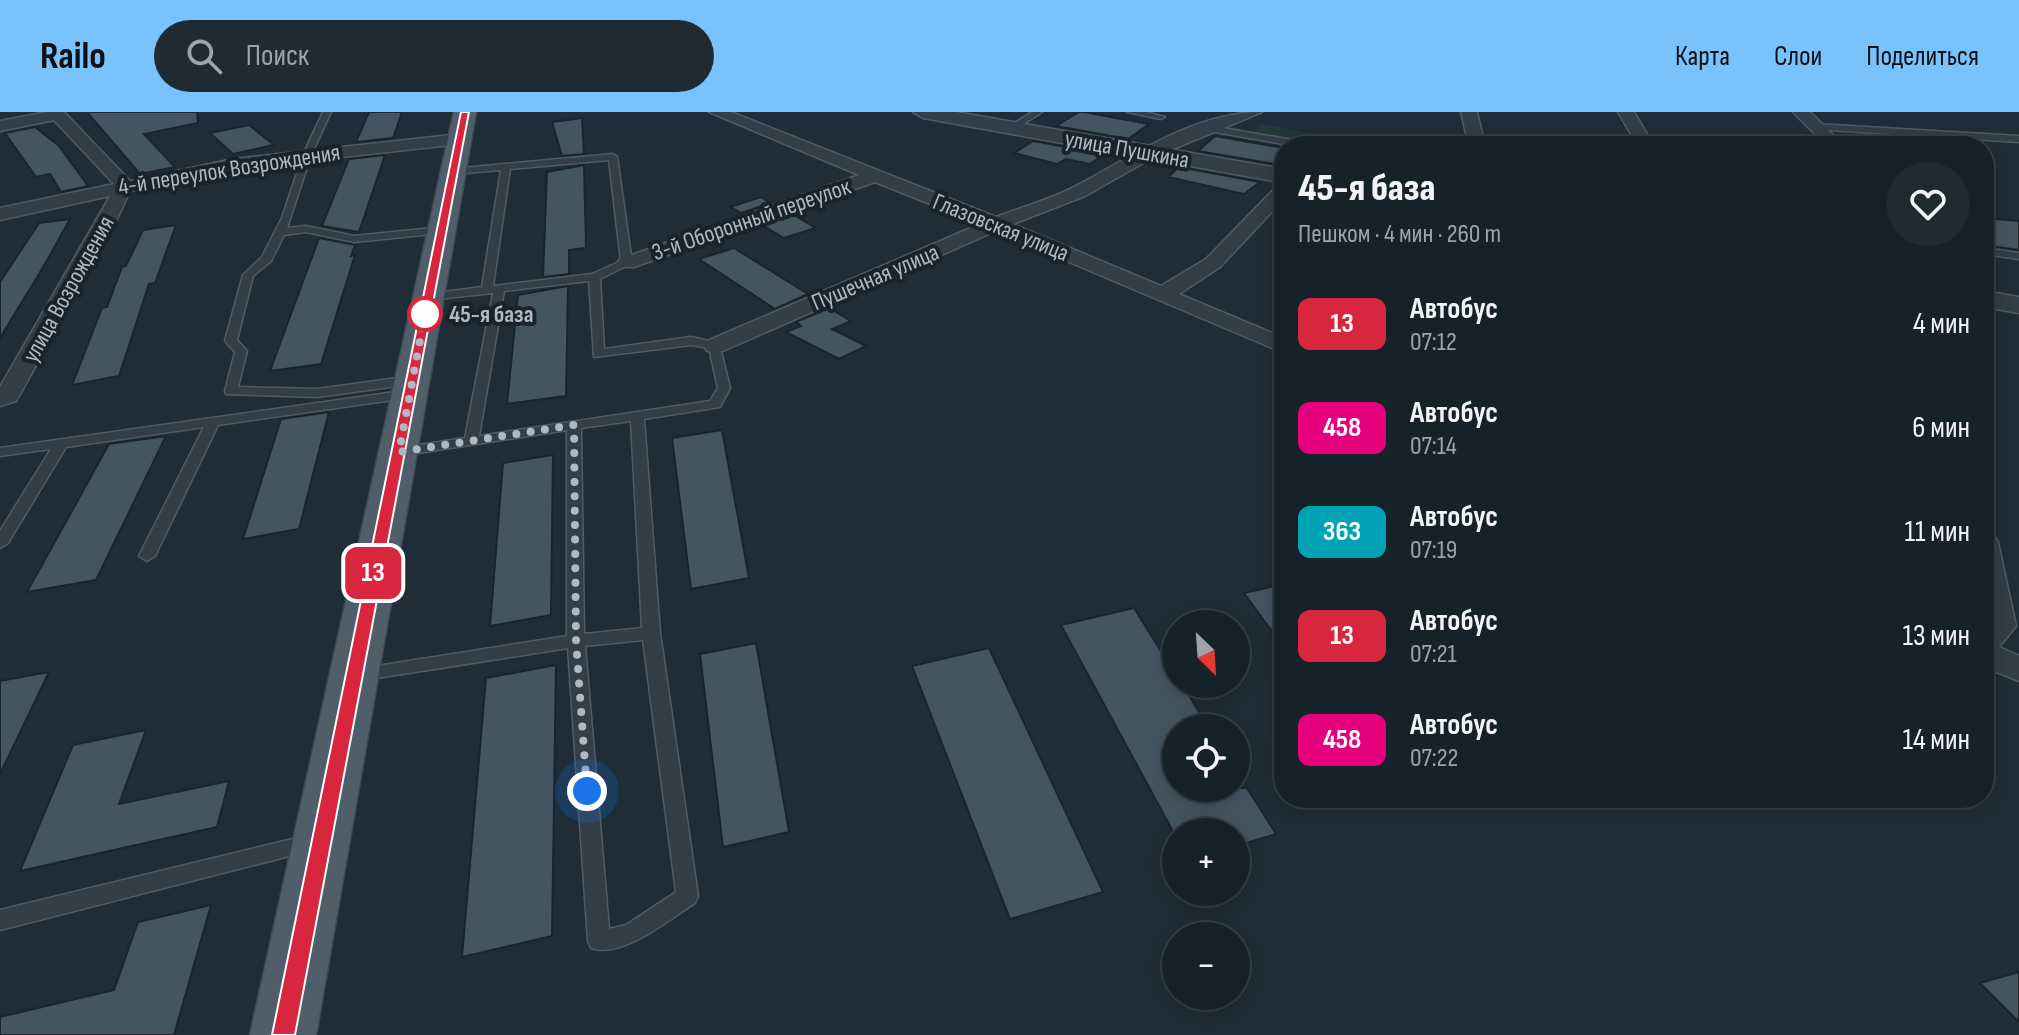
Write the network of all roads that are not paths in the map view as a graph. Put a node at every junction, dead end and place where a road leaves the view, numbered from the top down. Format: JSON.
{"nodes":[{"id":1,"x":327,"y":112,"type":"edge"},
{"id":2,"x":717,"y":112,"type":"edge"},
{"id":3,"x":923,"y":112,"type":"edge"},
{"id":4,"x":1038,"y":112,"type":"edge"},
{"id":5,"x":1131,"y":112,"type":"edge"},
{"id":6,"x":1254,"y":112,"type":"edge"},
{"id":7,"x":1469,"y":112,"type":"edge"},
{"id":8,"x":1626,"y":112,"type":"edge"},
{"id":9,"x":1801,"y":112,"type":"edge"},
{"id":10,"x":56,"y":113,"type":"edge"},
{"id":11,"x":1161,"y":117,"type":"dead end"},
{"id":12,"x":0,"y":126,"type":"edge"},
{"id":13,"x":1816,"y":127,"type":"junction"},
{"id":14,"x":1011,"y":128,"type":"junction"},
{"id":15,"x":1206,"y":128,"type":"junction"},
{"id":16,"x":1475,"y":136,"type":"edge"},
{"id":17,"x":1640,"y":136,"type":"edge"},
{"id":18,"x":1825,"y":136,"type":"edge"},
{"id":19,"x":1968,"y":136,"type":"edge"},
{"id":20,"x":1994,"y":138,"type":"edge"},
{"id":21,"x":2019,"y":139,"type":"edge"},
{"id":22,"x":1274,"y":140,"type":"edge"},
{"id":23,"x":460,"y":141,"type":"edge"},
{"id":24,"x":1148,"y":153,"type":"junction"},
{"id":25,"x":307,"y":155,"type":"junction"},
{"id":26,"x":506,"y":166,"type":"junction"},
{"id":27,"x":1274,"y":174,"type":"edge"},
{"id":28,"x":874,"y":176,"type":"junction"},
{"id":29,"x":124,"y":185,"type":"junction"},
{"id":30,"x":1274,"y":199,"type":"edge"},
{"id":31,"x":0,"y":214,"type":"edge"},
{"id":32,"x":996,"y":224,"type":"junction"},
{"id":33,"x":443,"y":230,"type":"junction"},
{"id":34,"x":280,"y":232,"type":"junction"},
{"id":35,"x":1994,"y":252,"type":"edge"},
{"id":36,"x":2019,"y":256,"type":"edge"},
{"id":37,"x":627,"y":263,"type":"junction"},
{"id":38,"x":594,"y":277,"type":"junction"},
{"id":39,"x":493,"y":289,"type":"junction"},
{"id":40,"x":1164,"y":294,"type":"junction"},
{"id":41,"x":428,"y":297,"type":"junction"},
{"id":42,"x":1994,"y":301,"type":"edge"},
{"id":43,"x":2019,"y":305,"type":"edge"},
{"id":44,"x":1274,"y":342,"type":"edge"},
{"id":45,"x":715,"y":346,"type":"junction"},
{"id":46,"x":410,"y":387,"type":"junction"},
{"id":47,"x":4,"y":398,"type":"edge"},
{"id":48,"x":637,"y":416,"type":"junction"},
{"id":49,"x":213,"y":422,"type":"junction"},
{"id":50,"x":574,"y":425,"type":"junction"},
{"id":51,"x":471,"y":441,"type":"junction"},
{"id":52,"x":61,"y":444,"type":"junction"},
{"id":53,"x":0,"y":452,"type":"edge"},
{"id":54,"x":399,"y":452,"type":"junction"},
{"id":55,"x":0,"y":543,"type":"edge"},
{"id":56,"x":147,"y":556,"type":"dead end"},
{"id":57,"x":1994,"y":594,"type":"edge"},
{"id":58,"x":1994,"y":632,"type":"edge"},
{"id":59,"x":651,"y":633,"type":"junction"},
{"id":60,"x":576,"y":641,"type":"junction"},
{"id":61,"x":1994,"y":658,"type":"edge"},
{"id":62,"x":2019,"y":669,"type":"edge"},
{"id":63,"x":352,"y":676,"type":"junction"},
{"id":64,"x":321,"y":840,"type":"junction"},
{"id":65,"x":0,"y":920,"type":"edge"},
{"id":66,"x":283,"y":1035,"type":"edge"}],
"edges":[{"from":1,"to":25,"type":"lane"},
{"from":2,"to":28,"type":"street","name":"Глазовская улица"},
{"from":3,"to":14,"type":"street","name":"улица Пушкина"},
{"from":4,"to":14,"type":"lane"},
{"from":5,"to":11,"type":"lane"},
{"from":6,"to":15,"type":"street","name":"Пушечная улица"},
{"from":7,"to":16,"type":"street"},
{"from":8,"to":17,"type":"street"},
{"from":9,"to":13,"type":"street"},
{"from":10,"to":12,"type":"street"},
{"from":10,"to":29,"type":"street","name":"улица Возрождения"},
{"from":13,"to":18,"type":"street"},
{"from":13,"to":19,"type":"lane"},
{"from":14,"to":24,"type":"street","name":"улица Пушкина"},
{"from":15,"to":22,"type":"lane"},
{"from":15,"to":24,"type":"street","name":"Пушечная улица"},
{"from":20,"to":21,"type":"lane"},
{"from":23,"to":25,"type":"street","name":"4-й переулок Возрождения"},
{"from":23,"to":26,"type":"lane"},
{"from":23,"to":33,"type":"main road"},
{"from":24,"to":27,"type":"street","name":"улица Пушкина"},
{"from":24,"to":32,"type":"street","name":"Пушечная улица"},
{"from":25,"to":29,"type":"street","name":"4-й переулок Возрождения"},
{"from":25,"to":34,"type":"lane"},
{"from":26,"to":37,"type":"lane"},
{"from":26,"to":39,"type":"lane"},
{"from":28,"to":32,"type":"street","name":"Глазовская улица"},
{"from":28,"to":37,"type":"street","name":"3-й Оборонный переулок"},
{"from":29,"to":31,"type":"street","name":"4-й переулок Возрождения"},
{"from":29,"to":47,"type":"street","name":"улица Возрождения"},
{"from":30,"to":40,"type":"street"},
{"from":32,"to":40,"type":"street","name":"Глазовская улица"},
{"from":32,"to":45,"type":"street","name":"Пушечная улица"},
{"from":33,"to":34,"type":"lane"},
{"from":33,"to":41,"type":"main road"},
{"from":34,"to":46,"type":"lane"},
{"from":35,"to":36,"type":"lane"},
{"from":37,"to":38,"type":"lane"},
{"from":38,"to":39,"type":"lane"},
{"from":38,"to":45,"type":"lane"},
{"from":39,"to":41,"type":"lane"},
{"from":39,"to":51,"type":"lane"},
{"from":40,"to":44,"type":"street","name":"Глазовская улица"},
{"from":41,"to":46,"type":"main road"},
{"from":42,"to":43,"type":"street"},
{"from":45,"to":48,"type":"lane"},
{"from":46,"to":49,"type":"lane"},
{"from":46,"to":54,"type":"main road"},
{"from":48,"to":50,"type":"lane"},
{"from":48,"to":59,"type":"lane"},
{"from":49,"to":52,"type":"lane"},
{"from":49,"to":56,"type":"lane"},
{"from":50,"to":51,"type":"lane"},
{"from":50,"to":60,"type":"lane"},
{"from":51,"to":54,"type":"lane"},
{"from":52,"to":53,"type":"lane"},
{"from":52,"to":55,"type":"lane"},
{"from":54,"to":63,"type":"main road"},
{"from":57,"to":58,"type":"street"},
{"from":59,"to":60,"type":"lane"},
{"from":59,"to":60,"type":"lane"},
{"from":60,"to":63,"type":"lane"},
{"from":61,"to":62,"type":"street"},
{"from":63,"to":64,"type":"main road"},
{"from":64,"to":65,"type":"lane"},
{"from":64,"to":66,"type":"main road"}]}
